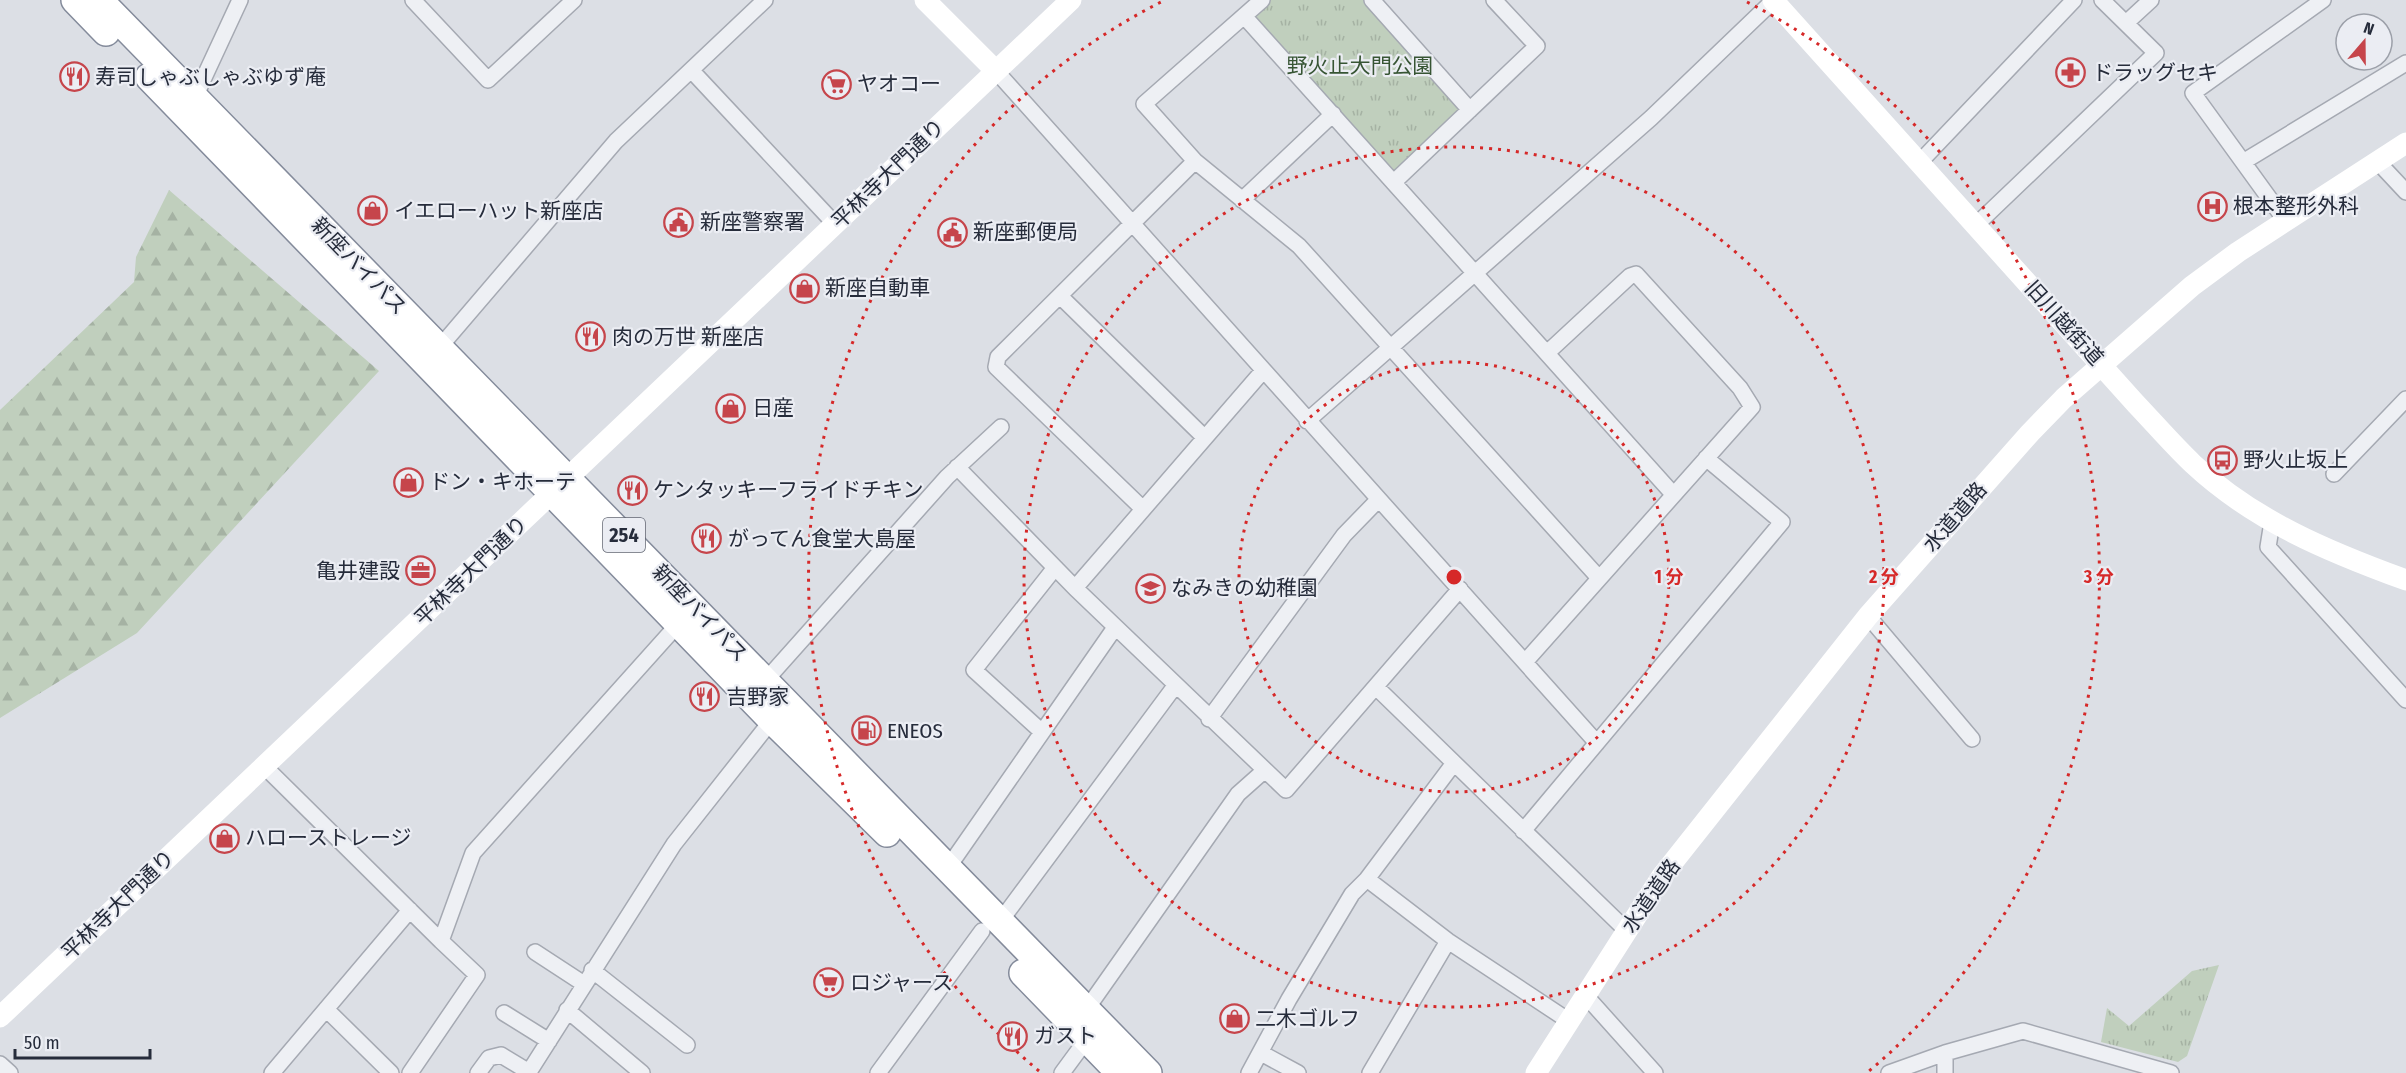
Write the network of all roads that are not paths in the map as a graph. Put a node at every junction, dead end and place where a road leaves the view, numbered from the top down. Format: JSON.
{"nodes":[{"id":1,"x":75,"y":0,"type":"edge"},
{"id":2,"x":99,"y":0,"type":"edge"},
{"id":3,"x":240,"y":0,"type":"edge"},
{"id":4,"x":413,"y":0,"type":"edge"},
{"id":5,"x":574,"y":0,"type":"edge"},
{"id":6,"x":765,"y":0,"type":"edge"},
{"id":7,"x":925,"y":0,"type":"edge"},
{"id":8,"x":1071,"y":0,"type":"edge"},
{"id":9,"x":1262,"y":0,"type":"edge"},
{"id":10,"x":1372,"y":0,"type":"edge"},
{"id":11,"x":1494,"y":0,"type":"edge"},
{"id":12,"x":1773,"y":0,"type":"edge"},
{"id":13,"x":2074,"y":0,"type":"edge"},
{"id":14,"x":2102,"y":0,"type":"edge"},
{"id":15,"x":2151,"y":0,"type":"edge"},
{"id":16,"x":2323,"y":0,"type":"edge"},
{"id":17,"x":1244,"y":16,"type":"junction"},
{"id":18,"x":2126,"y":23,"type":"junction"},
{"id":19,"x":2406,"y":63,"type":"edge"},
{"id":20,"x":692,"y":71,"type":"junction"},
{"id":21,"x":996,"y":71,"type":"junction"},
{"id":22,"x":195,"y":97,"type":"junction"},
{"id":23,"x":1470,"y":110,"type":"junction"},
{"id":24,"x":1333,"y":114,"type":"junction"},
{"id":25,"x":2406,"y":143,"type":"edge"},
{"id":26,"x":1195,"y":161,"type":"junction"},
{"id":27,"x":2377,"y":161,"type":"junction"},
{"id":28,"x":2243,"y":162,"type":"junction"},
{"id":29,"x":1919,"y":163,"type":"junction"},
{"id":30,"x":1394,"y":182,"type":"junction"},
{"id":31,"x":2406,"y":192,"type":"edge"},
{"id":32,"x":1242,"y":200,"type":"junction"},
{"id":33,"x":2285,"y":220,"type":"junction"},
{"id":34,"x":835,"y":224,"type":"junction"},
{"id":35,"x":1130,"y":224,"type":"junction"},
{"id":36,"x":1975,"y":226,"type":"junction"},
{"id":37,"x":1474,"y":274,"type":"junction"},
{"id":38,"x":1060,"y":297,"type":"junction"},
{"id":39,"x":439,"y":348,"type":"junction"},
{"id":40,"x":1391,"y":348,"type":"junction"},
{"id":41,"x":1547,"y":353,"type":"junction"},
{"id":42,"x":2102,"y":364,"type":"junction"},
{"id":43,"x":1262,"y":372,"type":"junction"},
{"id":44,"x":2406,"y":399,"type":"edge"},
{"id":45,"x":1307,"y":421,"type":"junction"},
{"id":46,"x":1001,"y":427,"type":"dead end"},
{"id":47,"x":1205,"y":438,"type":"junction"},
{"id":48,"x":1706,"y":458,"type":"junction"},
{"id":49,"x":957,"y":467,"type":"junction"},
{"id":50,"x":2334,"y":474,"type":"dead end"},
{"id":51,"x":560,"y":485,"type":"junction"},
{"id":52,"x":1673,"y":494,"type":"junction"},
{"id":53,"x":1378,"y":500,"type":"junction"},
{"id":54,"x":1143,"y":509,"type":"junction"},
{"id":55,"x":2272,"y":522,"type":"junction"},
{"id":56,"x":1054,"y":569,"type":"junction"},
{"id":57,"x":1599,"y":578,"type":"junction"},
{"id":58,"x":2406,"y":580,"type":"edge"},
{"id":59,"x":1075,"y":588,"type":"junction"},
{"id":60,"x":1460,"y":590,"type":"junction"},
{"id":61,"x":1868,"y":616,"type":"junction"},
{"id":62,"x":680,"y":622,"type":"junction"},
{"id":63,"x":1114,"y":629,"type":"junction"},
{"id":64,"x":1525,"y":662,"type":"junction"},
{"id":65,"x":766,"y":680,"type":"junction"},
{"id":66,"x":1175,"y":686,"type":"junction"},
{"id":67,"x":1376,"y":687,"type":"junction"},
{"id":68,"x":2406,"y":700,"type":"edge"},
{"id":69,"x":1209,"y":719,"type":"junction"},
{"id":70,"x":772,"y":720,"type":"junction"},
{"id":71,"x":1042,"y":732,"type":"junction"},
{"id":72,"x":1972,"y":739,"type":"dead end"},
{"id":73,"x":1597,"y":743,"type":"junction"},
{"id":74,"x":1454,"y":763,"type":"junction"},
{"id":75,"x":264,"y":766,"type":"junction"},
{"id":76,"x":1265,"y":770,"type":"junction"},
{"id":77,"x":1523,"y":831,"type":"junction"},
{"id":78,"x":947,"y":869,"type":"junction"},
{"id":79,"x":1367,"y":879,"type":"junction"},
{"id":80,"x":410,"y":910,"type":"junction"},
{"id":81,"x":991,"y":927,"type":"junction"},
{"id":82,"x":1626,"y":930,"type":"junction"},
{"id":83,"x":1448,"y":940,"type":"junction"},
{"id":84,"x":441,"y":941,"type":"junction"},
{"id":85,"x":535,"y":952,"type":"dead end"},
{"id":86,"x":592,"y":970,"type":"junction"},
{"id":87,"x":584,"y":984,"type":"junction"},
{"id":88,"x":1586,"y":996,"type":"junction"},
{"id":89,"x":326,"y":1009,"type":"junction"},
{"id":90,"x":567,"y":1010,"type":"junction"},
{"id":91,"x":1086,"y":1010,"type":"junction"},
{"id":92,"x":504,"y":1013,"type":"dead end"},
{"id":93,"x":0,"y":1017,"type":"edge"},
{"id":94,"x":1569,"y":1021,"type":"junction"},
{"id":95,"x":1087,"y":1039,"type":"junction"},
{"id":96,"x":549,"y":1041,"type":"junction"},
{"id":97,"x":687,"y":1045,"type":"dead end"},
{"id":98,"x":1261,"y":1053,"type":"junction"},
{"id":99,"x":1946,"y":1053,"type":"junction"},
{"id":100,"x":0,"y":1064,"type":"edge"},
{"id":101,"x":10,"y":1073,"type":"edge"},
{"id":102,"x":272,"y":1073,"type":"edge"},
{"id":103,"x":391,"y":1073,"type":"edge"},
{"id":104,"x":410,"y":1073,"type":"edge"},
{"id":105,"x":478,"y":1073,"type":"edge"},
{"id":106,"x":642,"y":1073,"type":"edge"},
{"id":107,"x":878,"y":1073,"type":"edge"},
{"id":108,"x":1062,"y":1073,"type":"edge"},
{"id":109,"x":1120,"y":1073,"type":"edge"},
{"id":110,"x":1148,"y":1073,"type":"edge"},
{"id":111,"x":1249,"y":1073,"type":"edge"},
{"id":112,"x":1298,"y":1073,"type":"edge"},
{"id":113,"x":1370,"y":1073,"type":"edge"},
{"id":114,"x":1536,"y":1073,"type":"edge"},
{"id":115,"x":1655,"y":1073,"type":"edge"},
{"id":116,"x":1889,"y":1073,"type":"edge"},
{"id":117,"x":1945,"y":1073,"type":"edge"},
{"id":118,"x":2170,"y":1073,"type":"edge"}],
"edges":[{"from":1,"to":51,"type":"highway","name":"新座バイパス","number":"254"},
{"from":2,"to":22,"type":"highway","name":"新座バイパス","number":"254"},
{"from":3,"to":22,"type":"street"},
{"from":4,"to":5,"type":"street"},
{"from":6,"to":20,"type":"street"},
{"from":7,"to":21,"type":"street"},
{"from":8,"to":21,"type":"street","name":"平林寺大門通り"},
{"from":9,"to":17,"type":"street"},
{"from":10,"to":23,"type":"street"},
{"from":11,"to":23,"type":"street"},
{"from":12,"to":29,"type":"street","name":"旧川越街道"},
{"from":12,"to":37,"type":"street"},
{"from":13,"to":29,"type":"street"},
{"from":14,"to":18,"type":"street"},
{"from":15,"to":18,"type":"street"},
{"from":16,"to":28,"type":"street"},
{"from":17,"to":24,"type":"street"},
{"from":17,"to":26,"type":"street"},
{"from":18,"to":36,"type":"street"},
{"from":19,"to":28,"type":"street"},
{"from":20,"to":34,"type":"street"},
{"from":20,"to":39,"type":"street"},
{"from":21,"to":34,"type":"street","name":"平林寺大門通り"},
{"from":21,"to":35,"type":"street"},
{"from":22,"to":39,"type":"highway","name":"新座バイパス","number":"254"},
{"from":23,"to":30,"type":"street"},
{"from":24,"to":30,"type":"street"},
{"from":24,"to":32,"type":"street"},
{"from":25,"to":27,"type":"street","name":"水道道路"},
{"from":26,"to":32,"type":"street"},
{"from":26,"to":35,"type":"street"},
{"from":27,"to":31,"type":"street"},
{"from":27,"to":33,"type":"street","name":"水道道路"},
{"from":28,"to":33,"type":"street"},
{"from":29,"to":36,"type":"street","name":"旧川越街道"},
{"from":30,"to":37,"type":"street"},
{"from":32,"to":40,"type":"street"},
{"from":33,"to":42,"type":"street","name":"水道道路"},
{"from":34,"to":51,"type":"street","name":"平林寺大門通り"},
{"from":35,"to":38,"type":"street"},
{"from":35,"to":43,"type":"street"},
{"from":36,"to":42,"type":"street","name":"旧川越街道"},
{"from":37,"to":40,"type":"street"},
{"from":37,"to":41,"type":"street"},
{"from":38,"to":47,"type":"street"},
{"from":38,"to":54,"type":"street"},
{"from":39,"to":51,"type":"highway","name":"新座バイパス","number":"254"},
{"from":40,"to":45,"type":"street"},
{"from":40,"to":57,"type":"street"},
{"from":41,"to":48,"type":"street"},
{"from":41,"to":52,"type":"street"},
{"from":42,"to":55,"type":"street","name":"旧川越街道"},
{"from":42,"to":61,"type":"street","name":"水道道路"},
{"from":43,"to":45,"type":"street"},
{"from":43,"to":47,"type":"street"},
{"from":44,"to":50,"type":"street"},
{"from":45,"to":53,"type":"street"},
{"from":46,"to":49,"type":"street"},
{"from":47,"to":54,"type":"street"},
{"from":48,"to":52,"type":"street"},
{"from":48,"to":73,"type":"street"},
{"from":49,"to":56,"type":"street"},
{"from":49,"to":65,"type":"street"},
{"from":51,"to":62,"type":"highway","name":"新座バイパス","number":"254"},
{"from":51,"to":65,"type":"highway","name":"新座バイパス","number":"254"},
{"from":51,"to":75,"type":"street","name":"平林寺大門通り"},
{"from":52,"to":57,"type":"street"},
{"from":53,"to":60,"type":"street"},
{"from":53,"to":69,"type":"street"},
{"from":54,"to":59,"type":"street"},
{"from":55,"to":58,"type":"street","name":"旧川越街道"},
{"from":55,"to":68,"type":"street"},
{"from":56,"to":59,"type":"street"},
{"from":56,"to":71,"type":"street"},
{"from":57,"to":64,"type":"street"},
{"from":59,"to":63,"type":"street"},
{"from":60,"to":64,"type":"street"},
{"from":60,"to":67,"type":"street"},
{"from":61,"to":72,"type":"street"},
{"from":61,"to":82,"type":"street","name":"水道道路"},
{"from":62,"to":70,"type":"highway","name":"新座バイパス","number":"254"},
{"from":62,"to":84,"type":"street"},
{"from":63,"to":66,"type":"street"},
{"from":63,"to":71,"type":"street"},
{"from":64,"to":73,"type":"street"},
{"from":65,"to":78,"type":"highway","name":"新座バイパス","number":"254"},
{"from":66,"to":69,"type":"street"},
{"from":66,"to":81,"type":"street"},
{"from":67,"to":74,"type":"street"},
{"from":67,"to":76,"type":"street"},
{"from":69,"to":76,"type":"street"},
{"from":70,"to":81,"type":"highway","name":"新座バイパス","number":"254"},
{"from":70,"to":86,"type":"street"},
{"from":71,"to":78,"type":"street"},
{"from":73,"to":77,"type":"street"},
{"from":74,"to":77,"type":"street"},
{"from":74,"to":79,"type":"street"},
{"from":75,"to":80,"type":"street"},
{"from":75,"to":93,"type":"street","name":"平林寺大門通り"},
{"from":76,"to":91,"type":"street"},
{"from":77,"to":82,"type":"street"},
{"from":78,"to":81,"type":"highway","name":"新座バイパス","number":"254"},
{"from":79,"to":83,"type":"street"},
{"from":79,"to":98,"type":"street"},
{"from":80,"to":84,"type":"street"},
{"from":80,"to":89,"type":"street"},
{"from":81,"to":91,"type":"highway","name":"新座バイパス","number":"254"},
{"from":81,"to":95,"type":"highway","name":"新座バイパス","number":"254"},
{"from":81,"to":107,"type":"street"},
{"from":82,"to":88,"type":"street","name":"水道道路"},
{"from":83,"to":94,"type":"street"},
{"from":83,"to":113,"type":"street"},
{"from":84,"to":104,"type":"street"},
{"from":85,"to":87,"type":"street"},
{"from":86,"to":87,"type":"street"},
{"from":86,"to":97,"type":"street"},
{"from":87,"to":90,"type":"street"},
{"from":88,"to":94,"type":"street","name":"水道道路"},
{"from":88,"to":115,"type":"street"},
{"from":89,"to":102,"type":"street"},
{"from":89,"to":103,"type":"street"},
{"from":90,"to":96,"type":"street"},
{"from":90,"to":106,"type":"street"},
{"from":91,"to":110,"type":"highway","name":"新座バイパス","number":"254"},
{"from":92,"to":96,"type":"street"},
{"from":94,"to":114,"type":"street","name":"水道道路"},
{"from":95,"to":108,"type":"street"},
{"from":95,"to":109,"type":"highway","name":"新座バイパス","number":"254"},
{"from":96,"to":105,"type":"street"},
{"from":98,"to":111,"type":"street"},
{"from":98,"to":112,"type":"street"},
{"from":99,"to":116,"type":"street"},
{"from":99,"to":117,"type":"street"},
{"from":99,"to":118,"type":"street"},
{"from":100,"to":101,"type":"street"}]}
